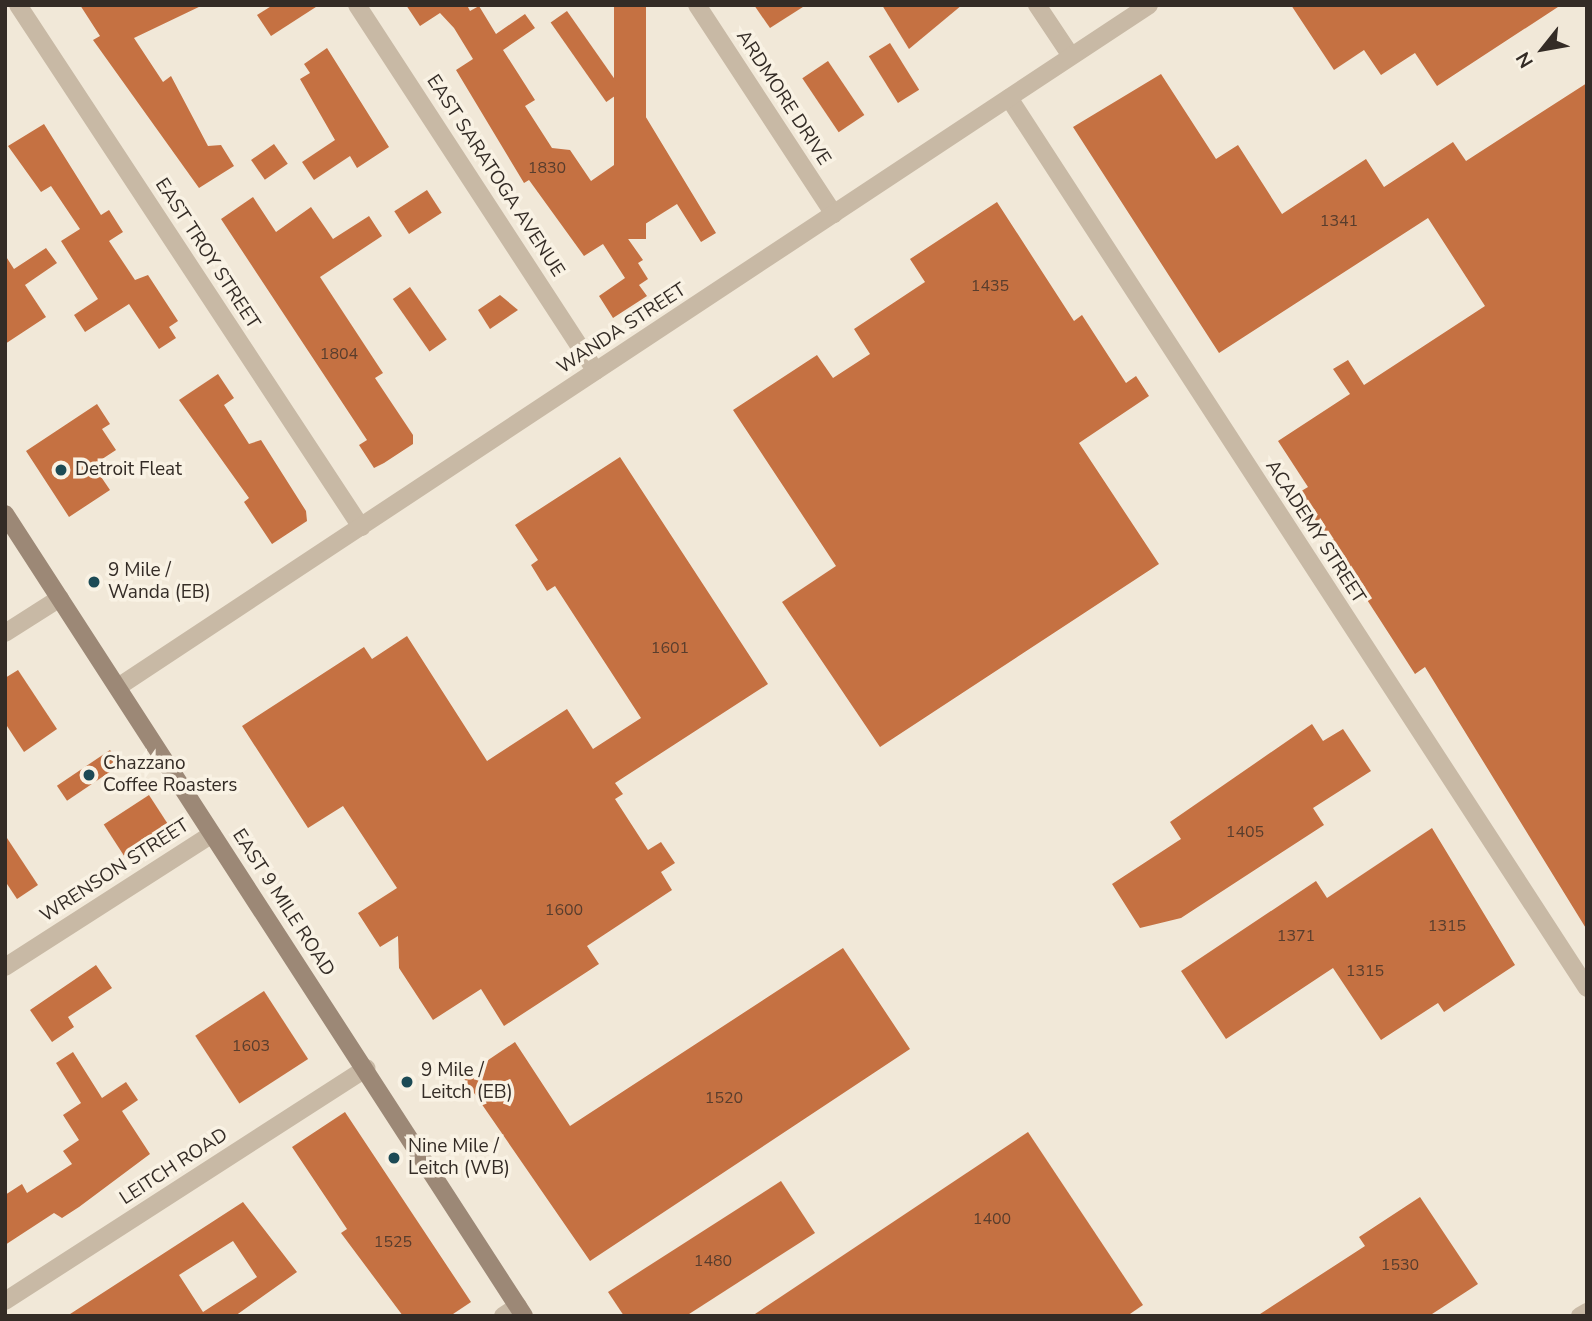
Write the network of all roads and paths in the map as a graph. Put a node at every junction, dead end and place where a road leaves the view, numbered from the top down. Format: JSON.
{"nodes":[{"id":1,"x":18,"y":5,"type":"edge"},
{"id":2,"x":357,"y":5,"type":"edge"},
{"id":3,"x":697,"y":5,"type":"edge"},
{"id":4,"x":1037,"y":5,"type":"edge"},
{"id":5,"x":1149,"y":5,"type":"edge"},
{"id":6,"x":1071,"y":56,"type":"junction"},
{"id":7,"x":1009,"y":98,"type":"junction"},
{"id":8,"x":834,"y":214,"type":"junction"},
{"id":9,"x":596,"y":371,"type":"junction"},
{"id":10,"x":5,"y":514,"type":"edge"},
{"id":11,"x":361,"y":527,"type":"junction"},
{"id":12,"x":60,"y":598,"type":"junction"},
{"id":13,"x":5,"y":633,"type":"edge"},
{"id":14,"x":117,"y":687,"type":"junction"},
{"id":15,"x":212,"y":834,"type":"junction"},
{"id":16,"x":5,"y":967,"type":"edge"},
{"id":17,"x":1587,"y":988,"type":"edge"},
{"id":18,"x":366,"y":1068,"type":"junction"},
{"id":19,"x":5,"y":1301,"type":"edge"},
{"id":20,"x":1587,"y":1312,"type":"edge"},
{"id":21,"x":515,"y":1313,"type":"edge"},
{"id":22,"x":1580,"y":1316,"type":"edge"}],
"edges":[{"from":1,"to":11,"type":"street","name":"EAST TROY STREET"},
{"from":2,"to":9,"type":"street","name":"EAST SARATOGA AVENUE"},
{"from":3,"to":8,"type":"street","name":"ARDMORE DRIVE"},
{"from":4,"to":6,"type":"street"},
{"from":5,"to":6,"type":"street","name":"WANDA STREET"},
{"from":6,"to":7,"type":"street","name":"WANDA STREET"},
{"from":7,"to":8,"type":"street","name":"WANDA STREET"},
{"from":7,"to":17,"type":"street","name":"ACADEMY STREET"},
{"from":8,"to":9,"type":"street","name":"WANDA STREET"},
{"from":9,"to":11,"type":"street","name":"WANDA STREET"},
{"from":10,"to":12,"type":"main road","name":"EAST 9 MILE ROAD"},
{"from":11,"to":14,"type":"street","name":"WANDA STREET"},
{"from":12,"to":13,"type":"street"},
{"from":12,"to":14,"type":"main road","name":"EAST 9 MILE ROAD"},
{"from":14,"to":15,"type":"main road","name":"EAST 9 MILE ROAD"},
{"from":15,"to":16,"type":"street","name":"WRENSON STREET"},
{"from":15,"to":18,"type":"main road","name":"EAST 9 MILE ROAD"},
{"from":18,"to":19,"type":"street","name":"LEITCH ROAD"},
{"from":18,"to":21,"type":"main road","name":"EAST 9 MILE ROAD"},
{"from":20,"to":22,"type":"street"}]}
